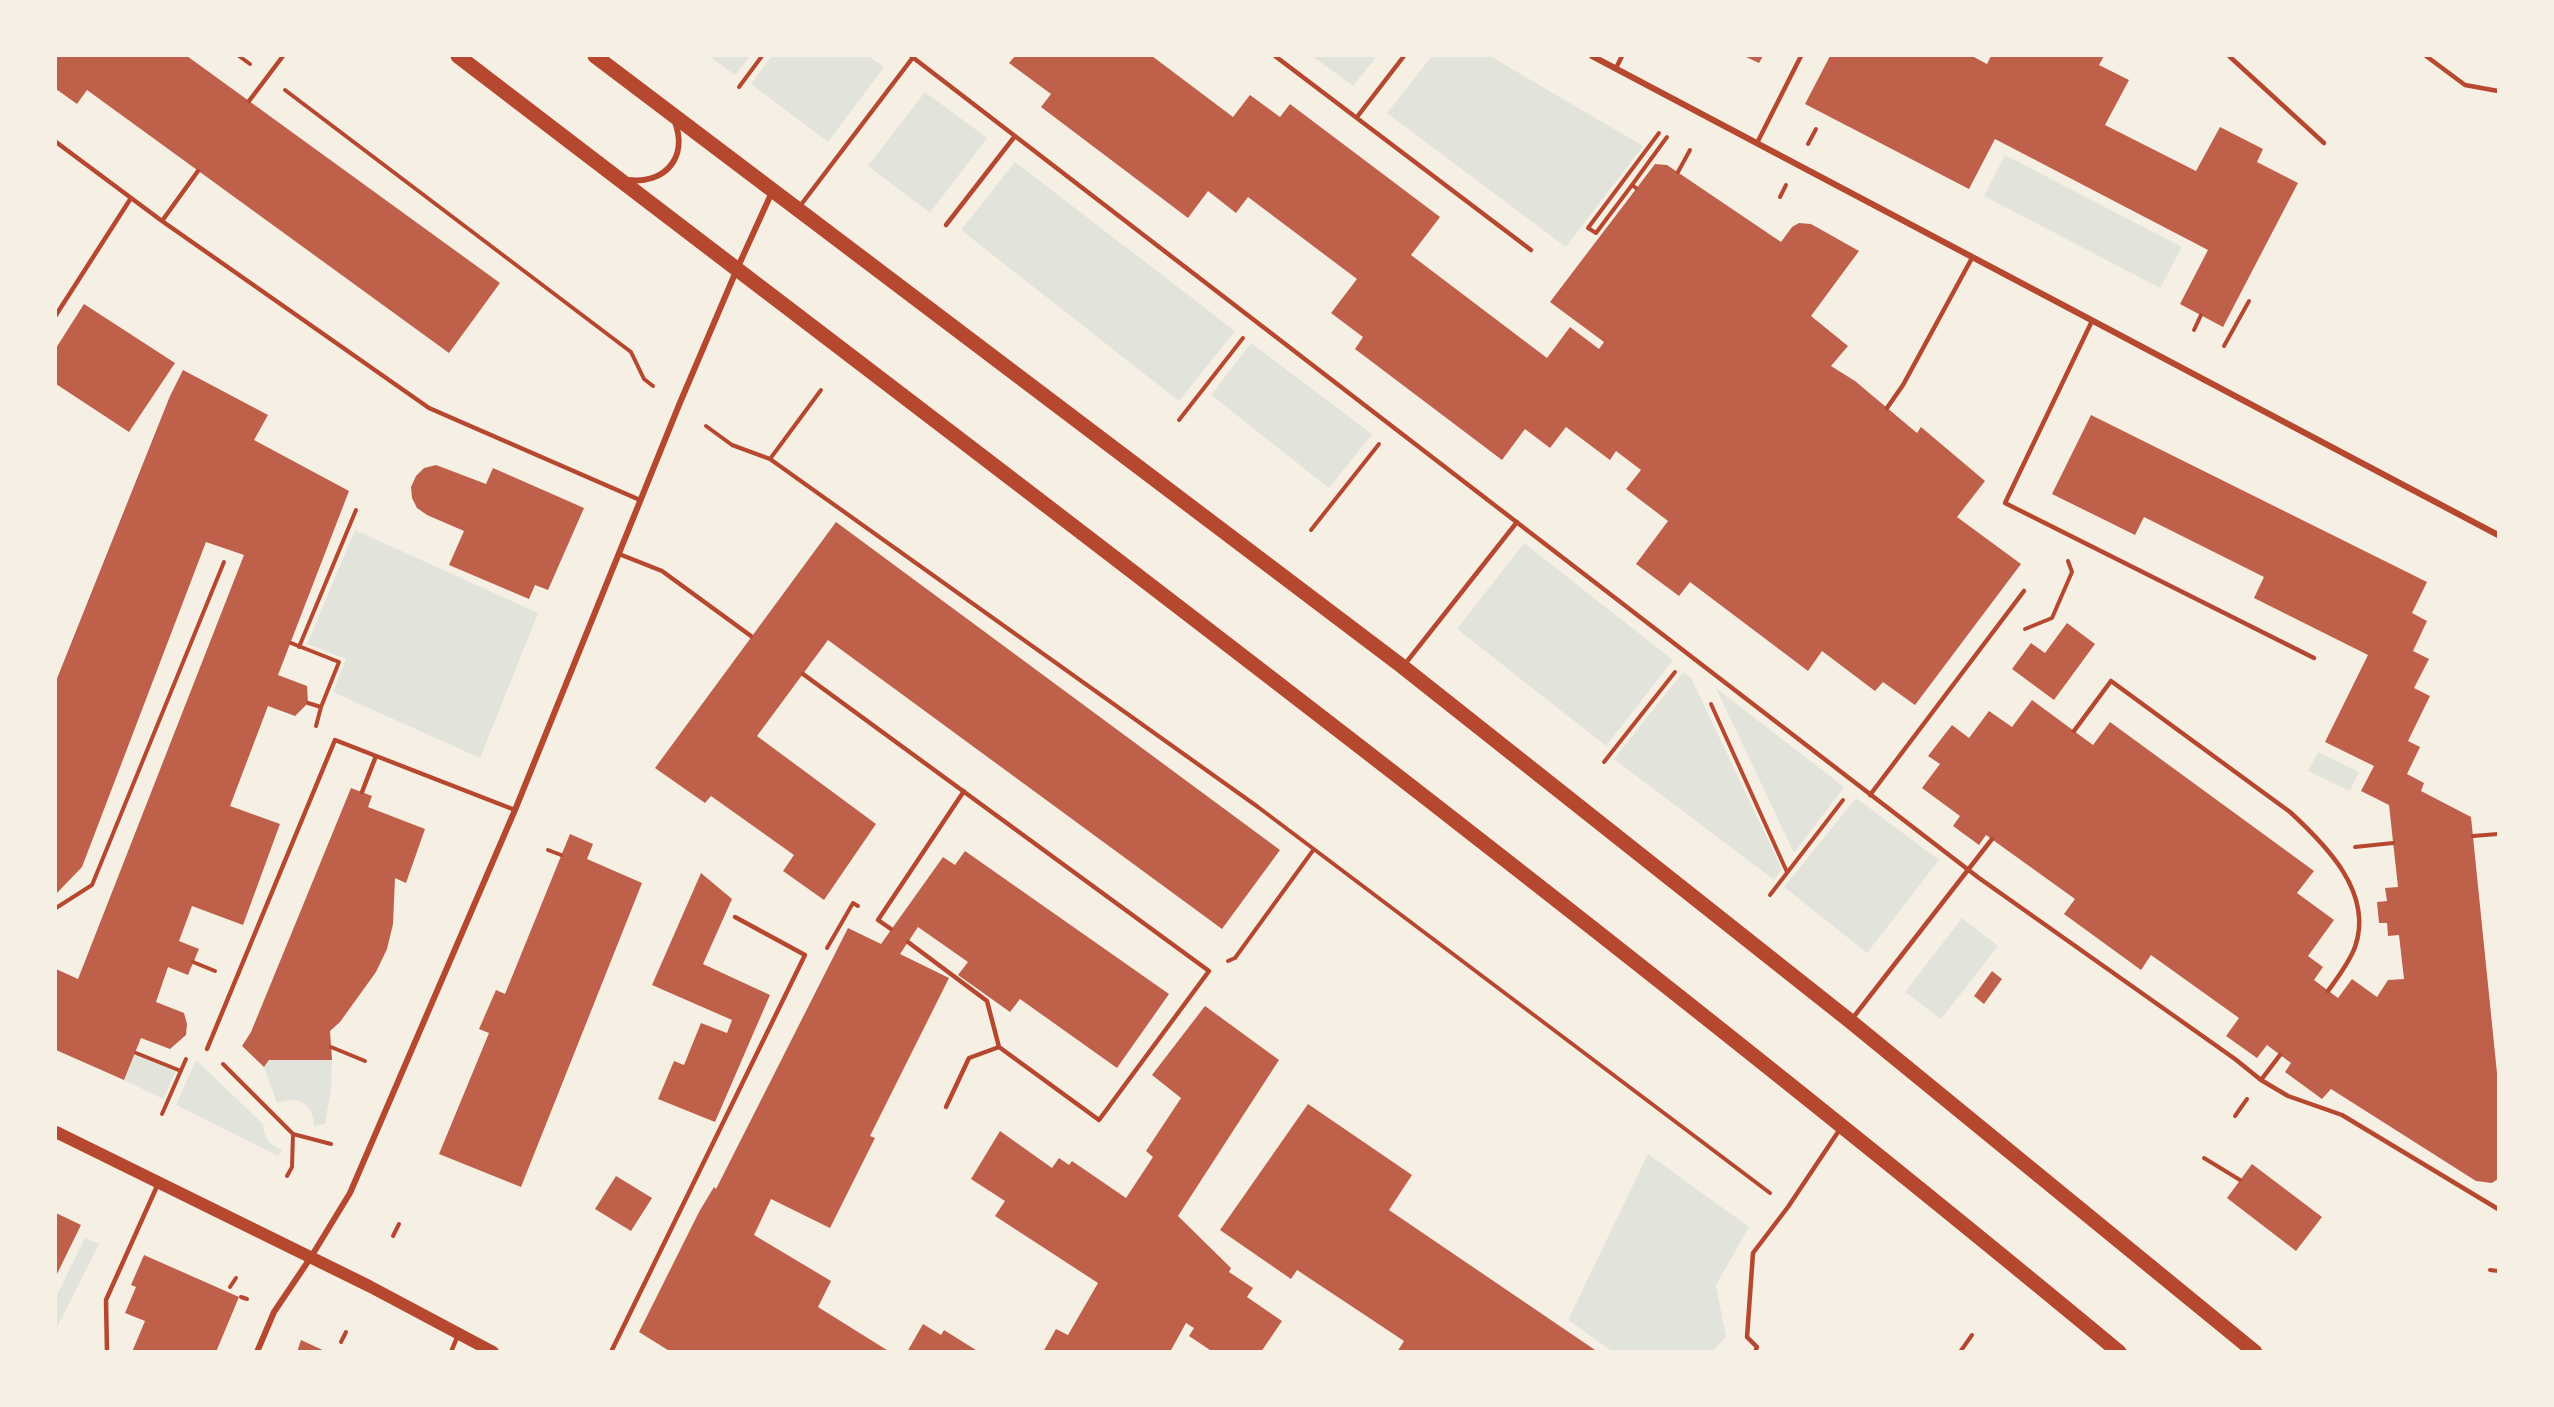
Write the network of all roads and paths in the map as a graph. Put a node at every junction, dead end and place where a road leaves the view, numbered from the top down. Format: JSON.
{"nodes":[{"id":1,"x":239,"y":56,"type":"edge"},
{"id":2,"x":283,"y":56,"type":"edge"},
{"id":3,"x":458,"y":56,"type":"edge"},
{"id":4,"x":595,"y":56,"type":"edge"},
{"id":5,"x":762,"y":56,"type":"edge"},
{"id":6,"x":913,"y":56,"type":"edge"},
{"id":7,"x":1275,"y":56,"type":"edge"},
{"id":8,"x":1404,"y":56,"type":"edge"},
{"id":9,"x":1592,"y":56,"type":"edge"},
{"id":10,"x":1622,"y":56,"type":"edge"},
{"id":11,"x":1801,"y":56,"type":"edge"},
{"id":12,"x":2229,"y":56,"type":"edge"},
{"id":13,"x":2426,"y":56,"type":"edge"},
{"id":14,"x":1616,"y":68,"type":"junction"},
{"id":15,"x":268,"y":77,"type":"junction"},
{"id":16,"x":739,"y":87,"type":"dead end"},
{"id":17,"x":2499,"y":91,"type":"edge"},
{"id":18,"x":249,"y":101,"type":"dead end"},
{"id":19,"x":664,"y":107,"type":"junction"},
{"id":20,"x":1357,"y":117,"type":"junction"},
{"id":21,"x":1659,"y":133,"type":"dead end"},
{"id":22,"x":1015,"y":136,"type":"junction"},
{"id":23,"x":1667,"y":137,"type":"dead end"},
{"id":24,"x":56,"y":142,"type":"edge"},
{"id":25,"x":1757,"y":143,"type":"junction"},
{"id":26,"x":2324,"y":143,"type":"dead end"},
{"id":27,"x":1690,"y":150,"type":"dead end"},
{"id":28,"x":198,"y":171,"type":"dead end"},
{"id":29,"x":1678,"y":172,"type":"dead end"},
{"id":30,"x":613,"y":174,"type":"junction"},
{"id":31,"x":774,"y":189,"type":"junction"},
{"id":32,"x":131,"y":198,"type":"junction"},
{"id":33,"x":799,"y":208,"type":"junction"},
{"id":34,"x":162,"y":221,"type":"junction"},
{"id":35,"x":946,"y":225,"type":"dead end"},
{"id":36,"x":1531,"y":250,"type":"dead end"},
{"id":37,"x":1972,"y":258,"type":"junction"},
{"id":38,"x":736,"y":269,"type":"junction"},
{"id":39,"x":2249,"y":300,"type":"dead end"},
{"id":40,"x":56,"y":315,"type":"edge"},
{"id":41,"x":2201,"y":315,"type":"dead end"},
{"id":42,"x":1256,"y":321,"type":"junction"},
{"id":43,"x":2092,"y":321,"type":"junction"},
{"id":44,"x":2194,"y":330,"type":"dead end"},
{"id":45,"x":2224,"y":346,"type":"dead end"},
{"id":46,"x":653,"y":386,"type":"dead end"},
{"id":47,"x":821,"y":390,"type":"dead end"},
{"id":48,"x":1887,"y":408,"type":"dead end"},
{"id":49,"x":1179,"y":420,"type":"dead end"},
{"id":50,"x":706,"y":426,"type":"dead end"},
{"id":51,"x":1392,"y":427,"type":"junction"},
{"id":52,"x":770,"y":459,"type":"junction"},
{"id":53,"x":640,"y":500,"type":"junction"},
{"id":54,"x":356,"y":510,"type":"dead end"},
{"id":55,"x":1517,"y":522,"type":"junction"},
{"id":56,"x":1311,"y":530,"type":"dead end"},
{"id":57,"x":2499,"y":535,"type":"edge"},
{"id":58,"x":619,"y":554,"type":"junction"},
{"id":59,"x":224,"y":562,"type":"dead end"},
{"id":60,"x":2024,"y":591,"type":"dead end"},
{"id":61,"x":751,"y":636,"type":"dead end"},
{"id":62,"x":298,"y":647,"type":"dead end"},
{"id":63,"x":1689,"y":654,"type":"junction"},
{"id":64,"x":2314,"y":658,"type":"dead end"},
{"id":65,"x":1403,"y":667,"type":"junction"},
{"id":66,"x":803,"y":674,"type":"dead end"},
{"id":67,"x":1708,"y":698,"type":"dead end"},
{"id":68,"x":308,"y":703,"type":"dead end"},
{"id":69,"x":321,"y":707,"type":"dead end"},
{"id":70,"x":2074,"y":731,"type":"dead end"},
{"id":71,"x":376,"y":756,"type":"junction"},
{"id":72,"x":1604,"y":762,"type":"dead end"},
{"id":73,"x":1856,"y":783,"type":"junction"},
{"id":74,"x":964,"y":791,"type":"junction"},
{"id":75,"x":362,"y":792,"type":"dead end"},
{"id":76,"x":1870,"y":795,"type":"junction"},
{"id":77,"x":515,"y":810,"type":"junction"},
{"id":78,"x":2499,"y":834,"type":"edge"},
{"id":79,"x":2473,"y":836,"type":"dead end"},
{"id":80,"x":1992,"y":838,"type":"dead end"},
{"id":81,"x":2393,"y":843,"type":"dead end"},
{"id":82,"x":1314,"y":849,"type":"junction"},
{"id":83,"x":548,"y":850,"type":"dead end"},
{"id":84,"x":561,"y":855,"type":"dead end"},
{"id":85,"x":2332,"y":855,"type":"junction"},
{"id":86,"x":1968,"y":870,"type":"junction"},
{"id":87,"x":1787,"y":872,"type":"junction"},
{"id":88,"x":1770,"y":894,"type":"dead end"},
{"id":89,"x":56,"y":908,"type":"edge"},
{"id":90,"x":735,"y":917,"type":"dead end"},
{"id":91,"x":878,"y":920,"type":"junction"},
{"id":92,"x":891,"y":929,"type":"dead end"},
{"id":93,"x":908,"y":942,"type":"dead end"},
{"id":94,"x":805,"y":955,"type":"junction"},
{"id":95,"x":194,"y":962,"type":"dead end"},
{"id":96,"x":1209,"y":971,"type":"junction"},
{"id":97,"x":220,"y":974,"type":"dead end"},
{"id":98,"x":2328,"y":991,"type":"dead end"},
{"id":99,"x":1850,"y":1021,"type":"junction"},
{"id":100,"x":331,"y":1047,"type":"dead end"},
{"id":101,"x":999,"y":1047,"type":"junction"},
{"id":102,"x":207,"y":1049,"type":"junction"},
{"id":103,"x":136,"y":1053,"type":"dead end"},
{"id":104,"x":2280,"y":1055,"type":"dead end"},
{"id":105,"x":365,"y":1061,"type":"dead end"},
{"id":106,"x":181,"y":1071,"type":"junction"},
{"id":107,"x":2261,"y":1080,"type":"junction"},
{"id":108,"x":2248,"y":1098,"type":"dead end"},
{"id":109,"x":946,"y":1107,"type":"dead end"},
{"id":110,"x":162,"y":1114,"type":"dead end"},
{"id":111,"x":2235,"y":1116,"type":"dead end"},
{"id":112,"x":1843,"y":1125,"type":"junction"},
{"id":113,"x":56,"y":1132,"type":"edge"},
{"id":114,"x":293,"y":1134,"type":"junction"},
{"id":115,"x":331,"y":1144,"type":"dead end"},
{"id":116,"x":2204,"y":1158,"type":"dead end"},
{"id":117,"x":287,"y":1176,"type":"dead end"},
{"id":118,"x":2240,"y":1180,"type":"dead end"},
{"id":119,"x":159,"y":1182,"type":"junction"},
{"id":120,"x":1788,"y":1207,"type":"junction"},
{"id":121,"x":2499,"y":1209,"type":"edge"},
{"id":122,"x":399,"y":1224,"type":"dead end"},
{"id":123,"x":393,"y":1236,"type":"dead end"},
{"id":124,"x":311,"y":1257,"type":"junction"},
{"id":125,"x":2490,"y":1270,"type":"dead end"},
{"id":126,"x":2499,"y":1271,"type":"edge"},
{"id":127,"x":236,"y":1278,"type":"dead end"},
{"id":128,"x":230,"y":1287,"type":"dead end"},
{"id":129,"x":242,"y":1297,"type":"dead end"},
{"id":130,"x":247,"y":1299,"type":"dead end"},
{"id":131,"x":346,"y":1332,"type":"dead end"},
{"id":132,"x":459,"y":1333,"type":"junction"},
{"id":133,"x":1972,"y":1335,"type":"dead end"},
{"id":134,"x":341,"y":1342,"type":"dead end"},
{"id":135,"x":107,"y":1352,"type":"edge"},
{"id":136,"x":257,"y":1352,"type":"edge"},
{"id":137,"x":451,"y":1352,"type":"edge"},
{"id":138,"x":493,"y":1352,"type":"edge"},
{"id":139,"x":611,"y":1352,"type":"edge"},
{"id":140,"x":1755,"y":1352,"type":"edge"},
{"id":141,"x":1960,"y":1352,"type":"edge"},
{"id":142,"x":2119,"y":1352,"type":"edge"},
{"id":143,"x":2255,"y":1352,"type":"edge"}],
"edges":[{"from":1,"to":15,"type":"path"},
{"from":2,"to":15,"type":"lane"},
{"from":3,"to":30,"type":"main road"},
{"from":4,"to":19,"type":"main road"},
{"from":5,"to":16,"type":"path"},
{"from":6,"to":22,"type":"lane"},
{"from":6,"to":33,"type":"lane"},
{"from":7,"to":20,"type":"lane"},
{"from":8,"to":20,"type":"lane"},
{"from":9,"to":14,"type":"street"},
{"from":10,"to":14,"type":"lane"},
{"from":11,"to":25,"type":"lane"},
{"from":12,"to":26,"type":"lane"},
{"from":13,"to":17,"type":"lane"},
{"from":14,"to":25,"type":"street"},
{"from":15,"to":18,"type":"lane"},
{"from":15,"to":46,"type":"path"},
{"from":19,"to":30,"type":"street"},
{"from":19,"to":31,"type":"main road"},
{"from":20,"to":36,"type":"lane"},
{"from":21,"to":23,"type":"path"},
{"from":22,"to":35,"type":"lane"},
{"from":22,"to":42,"type":"lane"},
{"from":24,"to":32,"type":"lane"},
{"from":25,"to":37,"type":"street"},
{"from":27,"to":29,"type":"path"},
{"from":28,"to":34,"type":"lane"},
{"from":30,"to":38,"type":"main road"},
{"from":31,"to":33,"type":"main road"},
{"from":31,"to":38,"type":"street"},
{"from":32,"to":34,"type":"lane"},
{"from":32,"to":40,"type":"lane"},
{"from":33,"to":65,"type":"main road"},
{"from":34,"to":53,"type":"lane"},
{"from":37,"to":43,"type":"street"},
{"from":37,"to":48,"type":"lane"},
{"from":38,"to":53,"type":"street"},
{"from":38,"to":112,"type":"main road"},
{"from":39,"to":45,"type":"path"},
{"from":41,"to":44,"type":"path"},
{"from":42,"to":49,"type":"path"},
{"from":42,"to":51,"type":"lane"},
{"from":43,"to":57,"type":"street"},
{"from":43,"to":64,"type":"lane"},
{"from":47,"to":52,"type":"path"},
{"from":50,"to":52,"type":"path"},
{"from":51,"to":55,"type":"lane"},
{"from":51,"to":56,"type":"path"},
{"from":52,"to":82,"type":"path"},
{"from":53,"to":58,"type":"street"},
{"from":54,"to":62,"type":"path"},
{"from":55,"to":63,"type":"lane"},
{"from":55,"to":65,"type":"lane"},
{"from":58,"to":61,"type":"lane"},
{"from":58,"to":77,"type":"street"},
{"from":59,"to":89,"type":"path"},
{"from":60,"to":76,"type":"lane"},
{"from":63,"to":72,"type":"path"},
{"from":63,"to":73,"type":"lane"},
{"from":65,"to":99,"type":"main road"},
{"from":66,"to":74,"type":"lane"},
{"from":67,"to":87,"type":"path"},
{"from":68,"to":69,"type":"path"},
{"from":70,"to":85,"type":"lane"},
{"from":71,"to":75,"type":"lane"},
{"from":71,"to":77,"type":"lane"},
{"from":71,"to":102,"type":"lane"},
{"from":73,"to":76,"type":"lane"},
{"from":73,"to":87,"type":"path"},
{"from":74,"to":91,"type":"lane"},
{"from":74,"to":96,"type":"lane"},
{"from":76,"to":86,"type":"lane"},
{"from":77,"to":124,"type":"street"},
{"from":78,"to":79,"type":"path"},
{"from":80,"to":86,"type":"lane"},
{"from":81,"to":85,"type":"path"},
{"from":82,"to":96,"type":"path"},
{"from":82,"to":120,"type":"path"},
{"from":83,"to":84,"type":"path"},
{"from":85,"to":98,"type":"lane"},
{"from":86,"to":99,"type":"lane"},
{"from":86,"to":107,"type":"lane"},
{"from":87,"to":88,"type":"path"},
{"from":90,"to":94,"type":"lane"},
{"from":91,"to":92,"type":"lane"},
{"from":91,"to":94,"type":"path"},
{"from":93,"to":101,"type":"lane"},
{"from":94,"to":139,"type":"lane"},
{"from":95,"to":97,"type":"path"},
{"from":96,"to":101,"type":"lane"},
{"from":99,"to":143,"type":"main road"},
{"from":100,"to":105,"type":"path"},
{"from":101,"to":109,"type":"lane"},
{"from":102,"to":106,"type":"path"},
{"from":102,"to":114,"type":"path"},
{"from":103,"to":106,"type":"path"},
{"from":104,"to":107,"type":"lane"},
{"from":106,"to":110,"type":"path"},
{"from":107,"to":121,"type":"lane"},
{"from":108,"to":111,"type":"path"},
{"from":112,"to":120,"type":"lane"},
{"from":112,"to":142,"type":"main road"},
{"from":113,"to":119,"type":"main road"},
{"from":114,"to":115,"type":"path"},
{"from":114,"to":117,"type":"path"},
{"from":116,"to":118,"type":"path"},
{"from":119,"to":124,"type":"main road"},
{"from":119,"to":135,"type":"lane"},
{"from":120,"to":140,"type":"lane"},
{"from":122,"to":123,"type":"path"},
{"from":124,"to":132,"type":"main road"},
{"from":124,"to":136,"type":"street"},
{"from":125,"to":126,"type":"path"},
{"from":127,"to":128,"type":"path"},
{"from":129,"to":130,"type":"path"},
{"from":131,"to":134,"type":"path"},
{"from":132,"to":137,"type":"lane"},
{"from":132,"to":138,"type":"main road"},
{"from":133,"to":141,"type":"path"}]}
